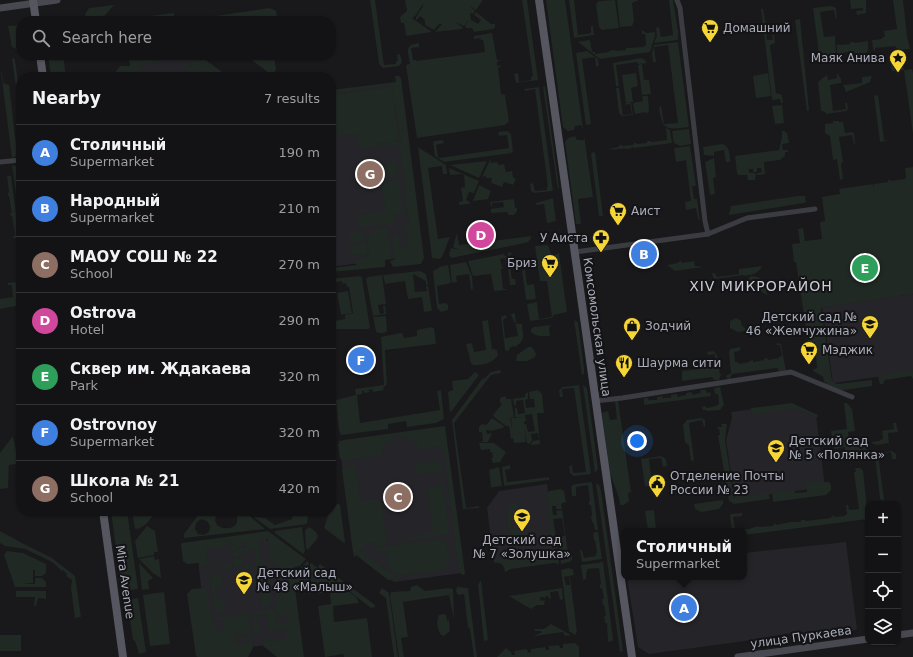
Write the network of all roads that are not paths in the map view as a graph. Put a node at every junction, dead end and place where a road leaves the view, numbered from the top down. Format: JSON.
{"nodes":[{"id":1,"x":57,"y":0,"type":"edge"},
{"id":2,"x":539,"y":0,"type":"edge"},
{"id":3,"x":677,"y":0,"type":"edge"},
{"id":4,"x":33,"y":2,"type":"edge"},
{"id":5,"x":0,"y":8,"type":"edge"},
{"id":6,"x":35,"y":16,"type":"edge"},
{"id":7,"x":41,"y":60,"type":"edge"},
{"id":8,"x":42,"y":72,"type":"edge"},
{"id":9,"x":16,"y":160,"type":"edge"},
{"id":10,"x":0,"y":162,"type":"edge"},
{"id":11,"x":815,"y":209,"type":"dead end"},
{"id":12,"x":708,"y":234,"type":"junction"},
{"id":13,"x":575,"y":252,"type":"junction"},
{"id":14,"x":852,"y":397,"type":"dead end"},
{"id":15,"x":595,"y":401,"type":"junction"},
{"id":16,"x":104,"y":516,"type":"edge"},
{"id":17,"x":913,"y":633,"type":"edge"},
{"id":18,"x":901,"y":635,"type":"edge"},
{"id":19,"x":865,"y":639,"type":"edge"},
{"id":20,"x":124,"y":657,"type":"edge"},
{"id":21,"x":632,"y":657,"type":"edge"},
{"id":22,"x":738,"y":657,"type":"edge"}],
"edges":[{"from":1,"to":4,"type":"main road"},
{"from":2,"to":13,"type":"main road","name":"Комсомольская улица"},
{"from":3,"to":12,"type":"street"},
{"from":4,"to":5,"type":"main road"},
{"from":4,"to":6,"type":"main road"},
{"from":7,"to":8,"type":"main road"},
{"from":9,"to":10,"type":"street"},
{"from":11,"to":12,"type":"street"},
{"from":12,"to":13,"type":"street"},
{"from":13,"to":15,"type":"main road","name":"Комсомольская улица"},
{"from":14,"to":15,"type":"street"},
{"from":15,"to":21,"type":"main road","name":"Комсомольская улица"},
{"from":16,"to":20,"type":"main road","name":"Mira Avenue"},
{"from":17,"to":18,"type":"main road"},
{"from":19,"to":22,"type":"main road","name":"улица Пуркаева"}]}
